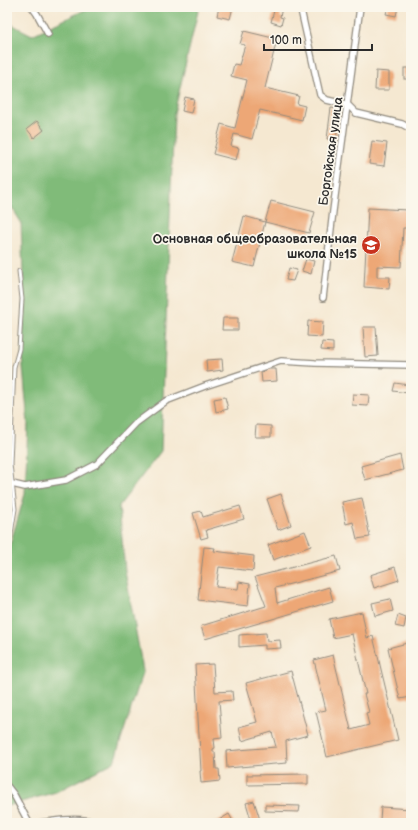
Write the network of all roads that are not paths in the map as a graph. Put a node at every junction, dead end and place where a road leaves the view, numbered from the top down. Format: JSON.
{"nodes":[{"id":1,"x":32,"y":7,"type":"edge"},
{"id":2,"x":360,"y":7,"type":"edge"},
{"id":3,"x":301,"y":10,"type":"dead end"},
{"id":4,"x":48,"y":34,"type":"dead end"},
{"id":5,"x":348,"y":105,"type":"junction"},
{"id":6,"x":411,"y":129,"type":"edge"},
{"id":7,"x":19,"y":271,"type":"dead end"},
{"id":8,"x":323,"y":298,"type":"dead end"},
{"id":9,"x":411,"y":364,"type":"edge"},
{"id":10,"x":12,"y":484,"type":"junction"},
{"id":11,"x":7,"y":559,"type":"edge"},
{"id":12,"x":7,"y":786,"type":"edge"},
{"id":13,"x":29,"y":823,"type":"edge"},
{"id":14,"x":40,"y":823,"type":"edge"},
{"id":15,"x":99,"y":823,"type":"edge"}],
"edges":[{"from":1,"to":4,"type":"street"},
{"from":2,"to":5,"type":"street","name":"Боргойская улица"},
{"from":3,"to":5,"type":"street"},
{"from":5,"to":6,"type":"street"},
{"from":5,"to":8,"type":"street","name":"Боргойская улица"},
{"from":7,"to":10,"type":"lane"},
{"from":9,"to":10,"type":"street"},
{"from":10,"to":11,"type":"lane"},
{"from":12,"to":13,"type":"street"},
{"from":14,"to":15,"type":"street"}]}
